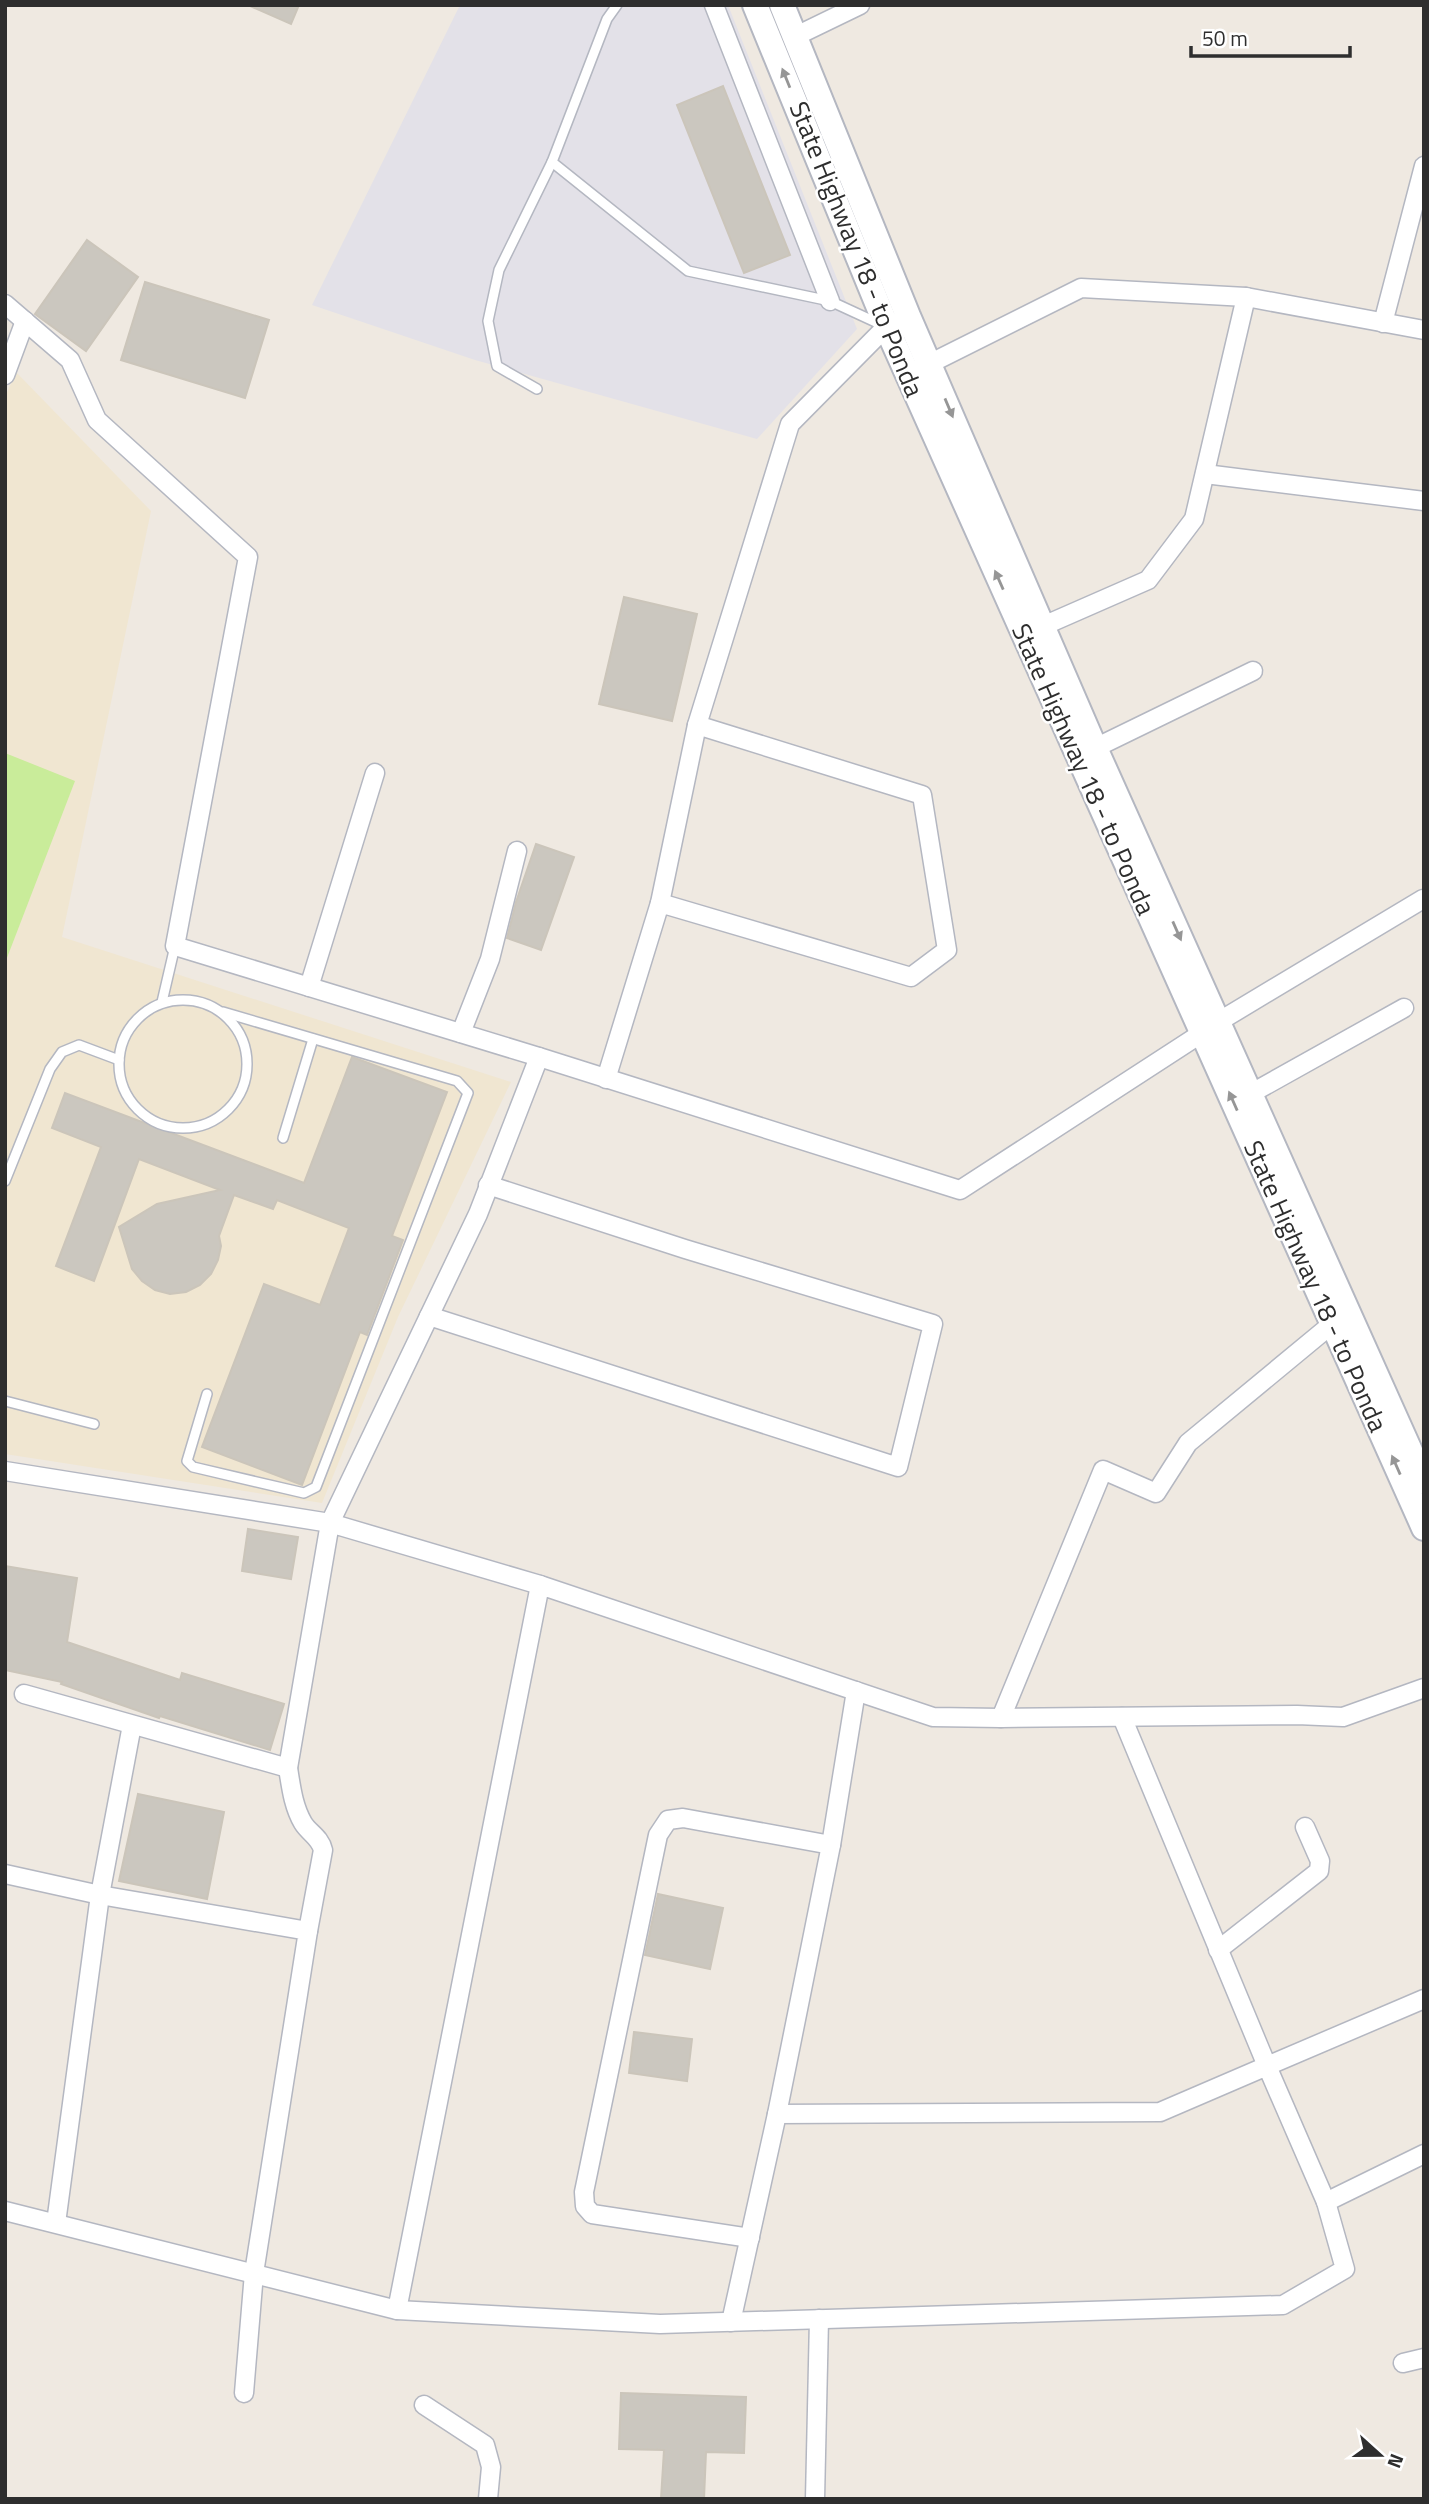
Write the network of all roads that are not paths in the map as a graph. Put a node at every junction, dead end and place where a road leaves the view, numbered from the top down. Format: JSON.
{"nodes":[{"id":1,"x":617,"y":5,"type":"edge"},
{"id":2,"x":714,"y":5,"type":"edge"},
{"id":3,"x":755,"y":5,"type":"edge"},
{"id":4,"x":782,"y":5,"type":"edge"},
{"id":5,"x":860,"y":5,"type":"edge"},
{"id":6,"x":796,"y":36,"type":"junction"},
{"id":7,"x":552,"y":162,"type":"junction"},
{"id":8,"x":1424,"y":166,"type":"edge"},
{"id":9,"x":1246,"y":297,"type":"junction"},
{"id":10,"x":830,"y":301,"type":"junction"},
{"id":11,"x":5,"y":304,"type":"edge"},
{"id":12,"x":26,"y":321,"type":"junction"},
{"id":13,"x":897,"y":322,"type":"junction"},
{"id":14,"x":1383,"y":323,"type":"junction"},
{"id":15,"x":1424,"y":330,"type":"edge"},
{"id":16,"x":930,"y":364,"type":"junction"},
{"id":17,"x":907,"y":374,"type":"junction"},
{"id":18,"x":5,"y":376,"type":"edge"},
{"id":19,"x":537,"y":388,"type":"dead end"},
{"id":20,"x":1205,"y":474,"type":"junction"},
{"id":21,"x":1424,"y":501,"type":"edge"},
{"id":22,"x":1043,"y":626,"type":"junction"},
{"id":23,"x":1253,"y":671,"type":"dead end"},
{"id":24,"x":697,"y":725,"type":"junction"},
{"id":25,"x":1095,"y":748,"type":"junction"},
{"id":26,"x":375,"y":773,"type":"dead end"},
{"id":27,"x":517,"y":851,"type":"dead end"},
{"id":28,"x":1423,"y":899,"type":"edge"},
{"id":29,"x":660,"y":903,"type":"junction"},
{"id":30,"x":175,"y":946,"type":"junction"},
{"id":31,"x":309,"y":987,"type":"junction"},
{"id":32,"x":162,"y":1002,"type":"junction"},
{"id":33,"x":1404,"y":1008,"type":"dead end"},
{"id":34,"x":223,"y":1012,"type":"junction"},
{"id":35,"x":1210,"y":1028,"type":"junction"},
{"id":36,"x":461,"y":1033,"type":"junction"},
{"id":37,"x":313,"y":1039,"type":"junction"},
{"id":38,"x":539,"y":1057,"type":"junction"},
{"id":39,"x":119,"y":1060,"type":"junction"},
{"id":40,"x":606,"y":1079,"type":"junction"},
{"id":41,"x":1250,"y":1094,"type":"junction"},
{"id":42,"x":282,"y":1138,"type":"dead end"},
{"id":43,"x":5,"y":1181,"type":"edge"},
{"id":44,"x":488,"y":1185,"type":"junction"},
{"id":45,"x":429,"y":1316,"type":"junction"},
{"id":46,"x":1332,"y":1324,"type":"junction"},
{"id":47,"x":207,"y":1394,"type":"dead end"},
{"id":48,"x":5,"y":1401,"type":"edge"},
{"id":49,"x":94,"y":1424,"type":"dead end"},
{"id":50,"x":5,"y":1471,"type":"edge"},
{"id":51,"x":1424,"y":1482,"type":"edge"},
{"id":52,"x":330,"y":1523,"type":"junction"},
{"id":53,"x":1424,"y":1528,"type":"edge"},
{"id":54,"x":540,"y":1585,"type":"junction"},
{"id":55,"x":1424,"y":1688,"type":"edge"},
{"id":56,"x":856,"y":1691,"type":"junction"},
{"id":57,"x":24,"y":1694,"type":"dead end"},
{"id":58,"x":1122,"y":1717,"type":"junction"},
{"id":59,"x":1001,"y":1718,"type":"junction"},
{"id":60,"x":132,"y":1726,"type":"junction"},
{"id":61,"x":288,"y":1768,"type":"junction"},
{"id":62,"x":1305,"y":1827,"type":"dead end"},
{"id":63,"x":831,"y":1845,"type":"junction"},
{"id":64,"x":5,"y":1874,"type":"edge"},
{"id":65,"x":100,"y":1895,"type":"junction"},
{"id":66,"x":308,"y":1931,"type":"junction"},
{"id":67,"x":1218,"y":1950,"type":"junction"},
{"id":68,"x":1424,"y":1999,"type":"edge"},
{"id":69,"x":1267,"y":2066,"type":"junction"},
{"id":70,"x":777,"y":2114,"type":"junction"},
{"id":71,"x":1424,"y":2154,"type":"edge"},
{"id":72,"x":1326,"y":2202,"type":"junction"},
{"id":73,"x":5,"y":2211,"type":"edge"},
{"id":74,"x":56,"y":2223,"type":"junction"},
{"id":75,"x":750,"y":2238,"type":"junction"},
{"id":76,"x":254,"y":2273,"type":"junction"},
{"id":77,"x":397,"y":2310,"type":"junction"},
{"id":78,"x":819,"y":2319,"type":"junction"},
{"id":79,"x":731,"y":2322,"type":"junction"},
{"id":80,"x":1424,"y":2357,"type":"edge"},
{"id":81,"x":1403,"y":2363,"type":"dead end"},
{"id":82,"x":244,"y":2393,"type":"dead end"},
{"id":83,"x":424,"y":2405,"type":"dead end"},
{"id":84,"x":488,"y":2499,"type":"edge"},
{"id":85,"x":815,"y":2499,"type":"edge"}],
"edges":[{"from":1,"to":7,"type":"lane"},
{"from":2,"to":10,"type":"street"},
{"from":13,"to":3,"type":"main road","name":"State Highway 18 - to Ponda","one_way":true},
{"from":4,"to":6,"type":"main road","name":"State Highway 18 - to Ponda"},
{"from":5,"to":6,"type":"street"},
{"from":6,"to":13,"type":"main road","name":"State Highway 18 - to Ponda"},
{"from":7,"to":10,"type":"lane"},
{"from":7,"to":19,"type":"lane"},
{"from":8,"to":14,"type":"street"},
{"from":9,"to":14,"type":"street"},
{"from":9,"to":16,"type":"street"},
{"from":9,"to":20,"type":"street"},
{"from":10,"to":13,"type":"lane"},
{"from":11,"to":12,"type":"street"},
{"from":12,"to":18,"type":"street"},
{"from":12,"to":30,"type":"street"},
{"from":13,"to":16,"type":"main road","name":"State Highway 18 - to Ponda"},
{"from":13,"to":17,"type":"main road","name":"State Highway 18 - to Ponda"},
{"from":13,"to":24,"type":"street"},
{"from":14,"to":15,"type":"street"},
{"from":16,"to":17,"type":"street"},
{"from":16,"to":22,"type":"main road","name":"State Highway 18 - to Ponda","one_way":true},
{"from":35,"to":17,"type":"main road","name":"State Highway 18 - to Ponda","one_way":true},
{"from":20,"to":21,"type":"street"},
{"from":20,"to":22,"type":"street"},
{"from":22,"to":25,"type":"main road","name":"State Highway 18 - to Ponda"},
{"from":23,"to":25,"type":"street"},
{"from":24,"to":29,"type":"street"},
{"from":24,"to":29,"type":"street"},
{"from":25,"to":35,"type":"main road","name":"State Highway 18 - to Ponda","one_way":true},
{"from":26,"to":31,"type":"street"},
{"from":27,"to":36,"type":"street"},
{"from":28,"to":35,"type":"street"},
{"from":29,"to":40,"type":"street"},
{"from":30,"to":31,"type":"street"},
{"from":30,"to":32,"type":"lane"},
{"from":31,"to":36,"type":"street"},
{"from":32,"to":34,"type":"lane"},
{"from":32,"to":39,"type":"lane"},
{"from":33,"to":41,"type":"street"},
{"from":34,"to":37,"type":"lane"},
{"from":34,"to":39,"type":"lane"},
{"from":35,"to":40,"type":"street"},
{"from":35,"to":41,"type":"main road","name":"State Highway 18 - to Ponda"},
{"from":46,"to":35,"type":"main road","name":"State Highway 18 - to Ponda","one_way":true},
{"from":36,"to":38,"type":"street"},
{"from":37,"to":42,"type":"lane"},
{"from":37,"to":47,"type":"lane"},
{"from":38,"to":40,"type":"street"},
{"from":38,"to":44,"type":"street"},
{"from":39,"to":43,"type":"lane"},
{"from":41,"to":51,"type":"main road","name":"State Highway 18 - to Ponda"},
{"from":44,"to":45,"type":"street"},
{"from":44,"to":45,"type":"street"},
{"from":45,"to":52,"type":"street"},
{"from":53,"to":46,"type":"main road","name":"State Highway 18 - to Ponda","one_way":true},
{"from":46,"to":59,"type":"street"},
{"from":48,"to":49,"type":"lane"},
{"from":50,"to":52,"type":"street"},
{"from":52,"to":54,"type":"street"},
{"from":52,"to":61,"type":"street"},
{"from":54,"to":56,"type":"street"},
{"from":54,"to":77,"type":"street"},
{"from":55,"to":58,"type":"street"},
{"from":56,"to":59,"type":"street"},
{"from":56,"to":63,"type":"street"},
{"from":57,"to":60,"type":"street"},
{"from":58,"to":59,"type":"street"},
{"from":58,"to":67,"type":"street"},
{"from":60,"to":61,"type":"street"},
{"from":60,"to":65,"type":"street"},
{"from":61,"to":66,"type":"street"},
{"from":62,"to":67,"type":"street"},
{"from":63,"to":70,"type":"street"},
{"from":63,"to":75,"type":"street"},
{"from":64,"to":65,"type":"street"},
{"from":65,"to":66,"type":"street"},
{"from":65,"to":74,"type":"street"},
{"from":66,"to":76,"type":"street"},
{"from":67,"to":69,"type":"street"},
{"from":68,"to":69,"type":"street"},
{"from":69,"to":70,"type":"street"},
{"from":69,"to":72,"type":"street"},
{"from":70,"to":75,"type":"street"},
{"from":71,"to":72,"type":"street"},
{"from":72,"to":78,"type":"street"},
{"from":73,"to":74,"type":"street"},
{"from":74,"to":76,"type":"street"},
{"from":75,"to":79,"type":"street"},
{"from":76,"to":77,"type":"street"},
{"from":76,"to":82,"type":"street"},
{"from":77,"to":79,"type":"street"},
{"from":78,"to":79,"type":"street"},
{"from":78,"to":85,"type":"street"},
{"from":80,"to":81,"type":"street"},
{"from":83,"to":84,"type":"street"}]}
